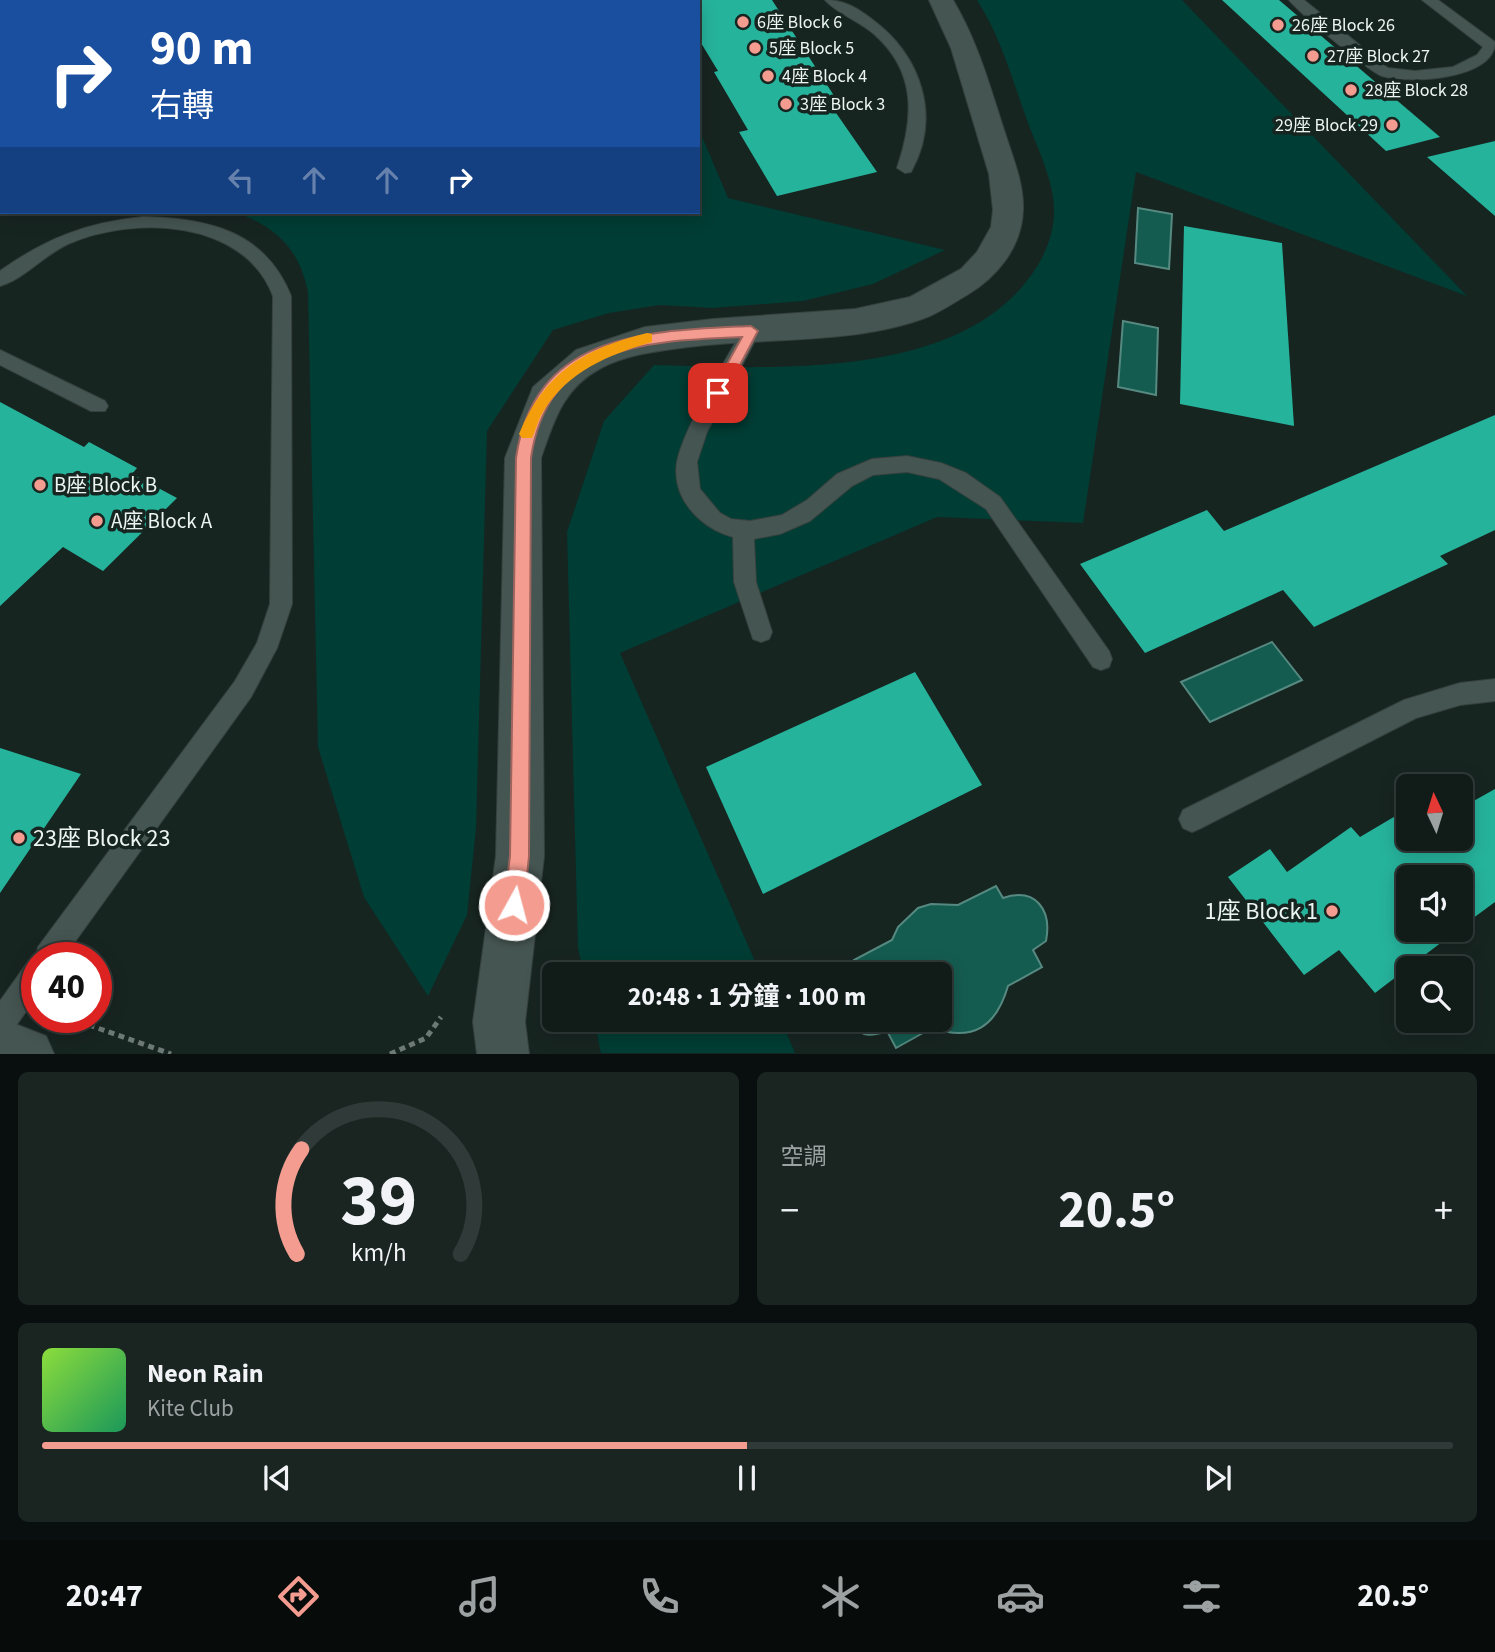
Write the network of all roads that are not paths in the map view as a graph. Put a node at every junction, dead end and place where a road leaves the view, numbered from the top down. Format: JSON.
{"nodes":[{"id":1,"x":832,"y":0,"type":"edge"},
{"id":2,"x":941,"y":0,"type":"edge"},
{"id":3,"x":1296,"y":0,"type":"edge"},
{"id":4,"x":1429,"y":0,"type":"edge"},
{"id":5,"x":905,"y":167,"type":"dead end"},
{"id":6,"x":0,"y":280,"type":"edge"},
{"id":7,"x":751,"y":331,"type":"junction"},
{"id":8,"x":0,"y":356,"type":"edge"},
{"id":9,"x":98,"y":406,"type":"dead end"},
{"id":10,"x":744,"y":530,"type":"junction"},
{"id":11,"x":761,"y":632,"type":"dead end"},
{"id":12,"x":1101,"y":659,"type":"dead end"},
{"id":13,"x":1495,"y":690,"type":"edge"},
{"id":14,"x":1192,"y":819,"type":"dead end"},
{"id":15,"x":59,"y":942,"type":"edge"},
{"id":16,"x":21,"y":992,"type":"edge"},
{"id":17,"x":6,"y":1010,"type":"edge"},
{"id":18,"x":0,"y":1024,"type":"edge"},
{"id":19,"x":28,"y":1054,"type":"edge"},
{"id":20,"x":503,"y":1054,"type":"edge"}],
"edges":[{"from":1,"to":5,"type":"lane"},
{"from":2,"to":7,"type":"street"},
{"from":3,"to":4,"type":"lane"},
{"from":6,"to":15,"type":"lane"},
{"from":7,"to":10,"type":"lane"},
{"from":7,"to":20,"type":"street"},
{"from":8,"to":9,"type":"lane"},
{"from":10,"to":11,"type":"lane"},
{"from":10,"to":12,"type":"lane"},
{"from":13,"to":14,"type":"lane"},
{"from":16,"to":17,"type":"lane"},
{"from":17,"to":18,"type":"lane"},
{"from":17,"to":19,"type":"street"}]}
